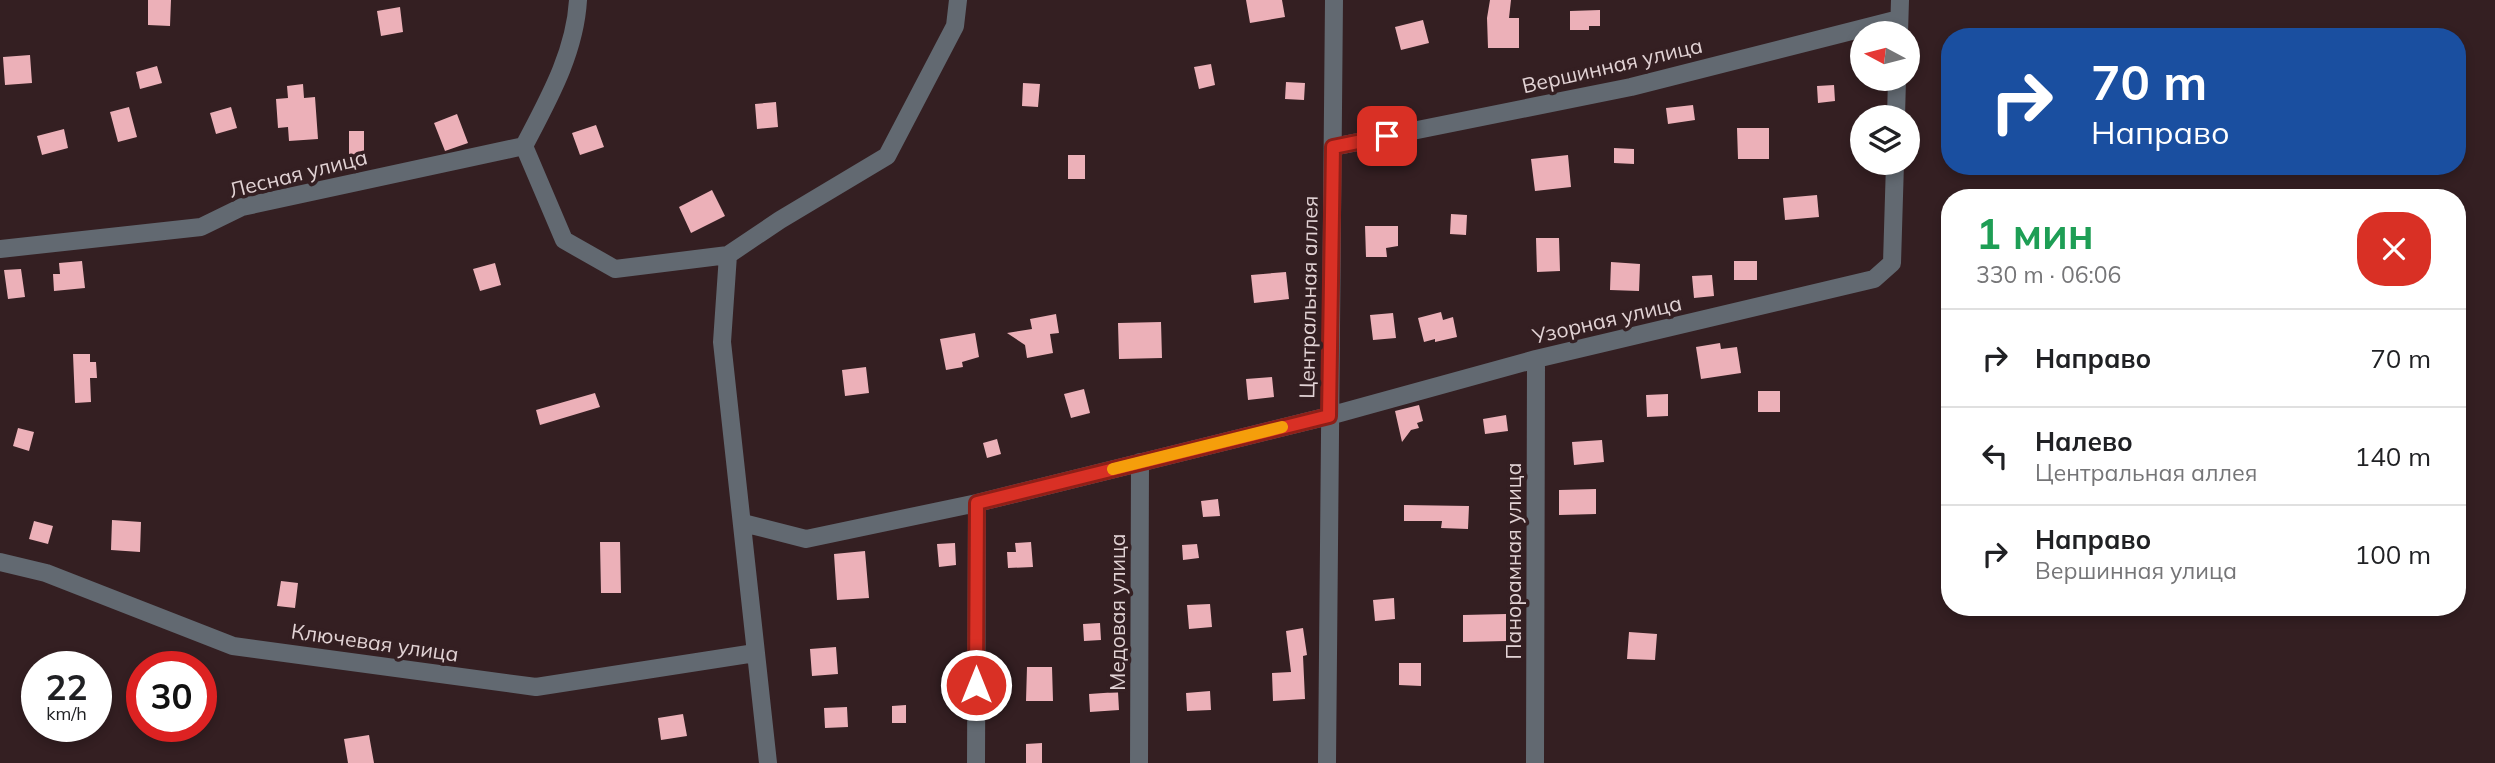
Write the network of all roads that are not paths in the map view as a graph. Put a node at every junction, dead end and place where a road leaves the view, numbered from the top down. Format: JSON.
{"nodes":[{"id":1,"x":578,"y":0,"type":"edge"},
{"id":2,"x":958,"y":0,"type":"edge"},
{"id":3,"x":1334,"y":0,"type":"edge"},
{"id":4,"x":1900,"y":0,"type":"edge"},
{"id":5,"x":1899,"y":21,"type":"edge"},
{"id":6,"x":1850,"y":37,"type":"edge"},
{"id":7,"x":524,"y":146,"type":"junction"},
{"id":8,"x":1333,"y":147,"type":"junction"},
{"id":9,"x":1895,"y":175,"type":"edge"},
{"id":10,"x":0,"y":249,"type":"edge"},
{"id":11,"x":728,"y":256,"type":"junction"},
{"id":12,"x":1536,"y":359,"type":"junction"},
{"id":13,"x":1329,"y":416,"type":"junction"},
{"id":14,"x":1140,"y":462,"type":"junction"},
{"id":15,"x":977,"y":503,"type":"junction"},
{"id":16,"x":743,"y":523,"type":"junction"},
{"id":17,"x":0,"y":562,"type":"edge"},
{"id":18,"x":755,"y":653,"type":"junction"},
{"id":19,"x":768,"y":763,"type":"edge"},
{"id":20,"x":976,"y":763,"type":"edge"},
{"id":21,"x":1139,"y":763,"type":"edge"},
{"id":22,"x":1327,"y":763,"type":"edge"},
{"id":23,"x":1535,"y":763,"type":"edge"}],
"edges":[{"from":1,"to":7,"type":"street"},
{"from":2,"to":11,"type":"street"},
{"from":3,"to":8,"type":"street","name":"Центральная аллея"},
{"from":4,"to":5,"type":"street"},
{"from":6,"to":8,"type":"street","name":"Вершинная улица"},
{"from":7,"to":10,"type":"street","name":"Лесная улица"},
{"from":7,"to":11,"type":"street"},
{"from":8,"to":13,"type":"street","name":"Центральная аллея"},
{"from":9,"to":12,"type":"street","name":"Узорная улица"},
{"from":11,"to":16,"type":"street"},
{"from":12,"to":13,"type":"street","name":"Узорная улица"},
{"from":12,"to":23,"type":"street","name":"Панорамная улица"},
{"from":13,"to":14,"type":"street","name":"Узорная улица"},
{"from":13,"to":22,"type":"street","name":"Центральная аллея"},
{"from":14,"to":15,"type":"street","name":"Узорная улица"},
{"from":14,"to":21,"type":"street","name":"Медовая улица"},
{"from":15,"to":16,"type":"street","name":"Узорная улица"},
{"from":15,"to":20,"type":"street"},
{"from":16,"to":18,"type":"street"},
{"from":17,"to":18,"type":"street","name":"Ключевая улица"},
{"from":18,"to":19,"type":"street"}]}
